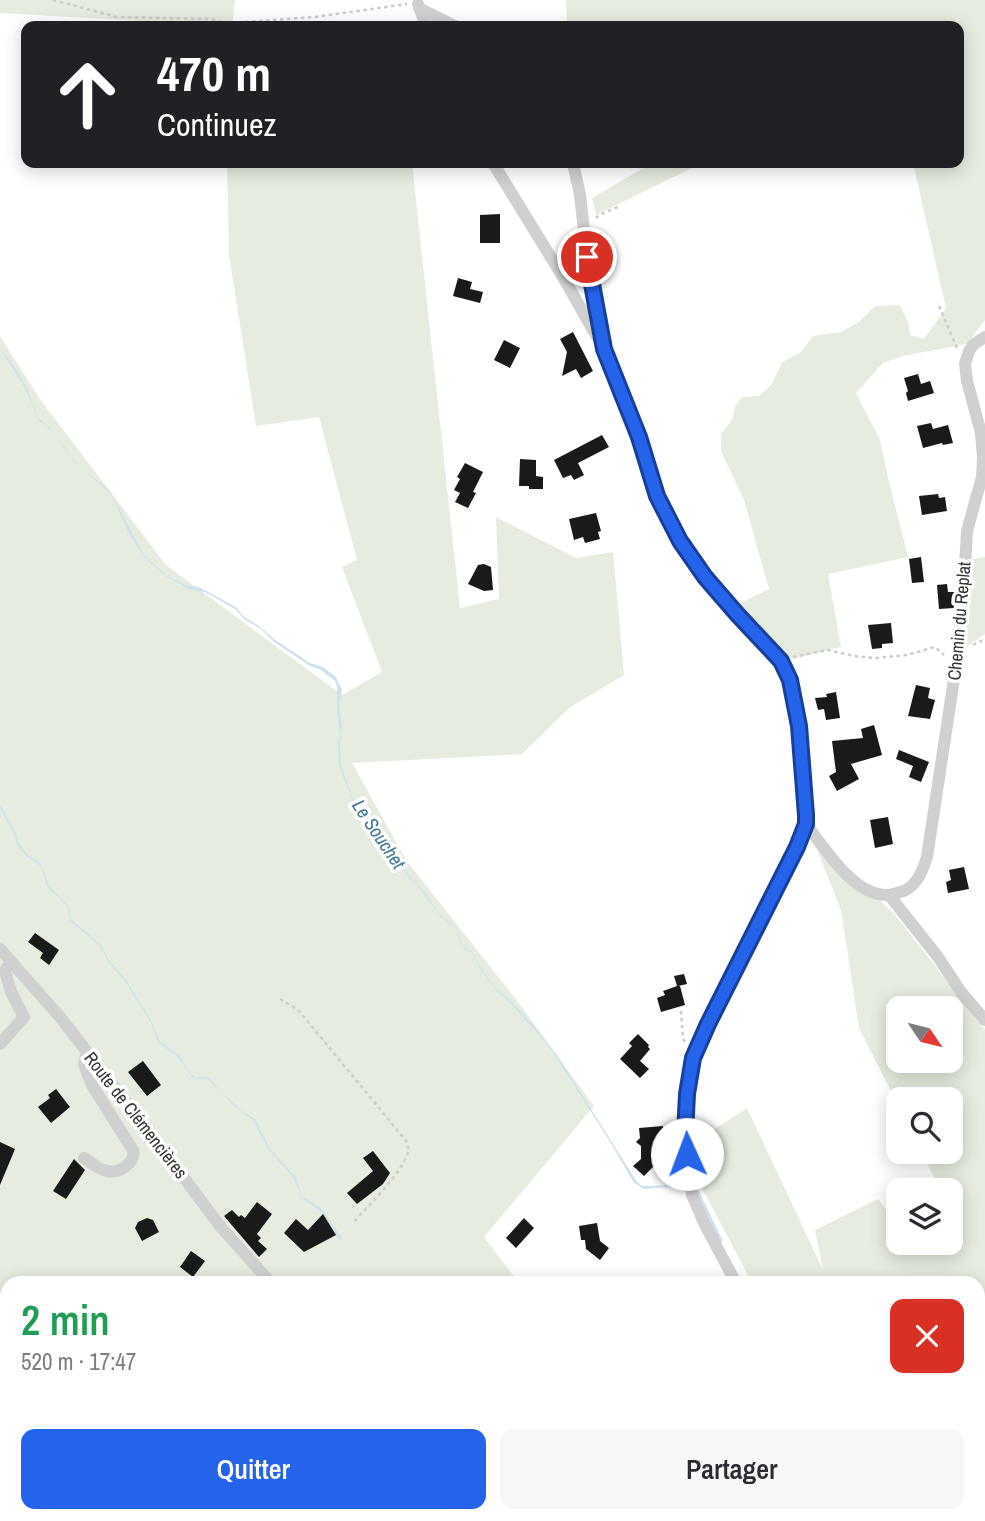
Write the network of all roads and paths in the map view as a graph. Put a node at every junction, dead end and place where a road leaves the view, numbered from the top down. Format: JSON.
{"nodes":[{"id":1,"x":53,"y":0,"type":"edge"},
{"id":2,"x":418,"y":3,"type":"edge"},
{"id":3,"x":218,"y":21,"type":"edge"},
{"id":4,"x":259,"y":21,"type":"edge"},
{"id":5,"x":424,"y":21,"type":"edge"},
{"id":6,"x":447,"y":21,"type":"edge"},
{"id":7,"x":496,"y":168,"type":"edge"},
{"id":8,"x":574,"y":168,"type":"edge"},
{"id":9,"x":620,"y":206,"type":"dead end"},
{"id":10,"x":594,"y":220,"type":"dead end"},
{"id":11,"x":939,"y":306,"type":"dead end"},
{"id":12,"x":985,"y":337,"type":"edge"},
{"id":13,"x":604,"y":349,"type":"junction"},
{"id":14,"x":966,"y":363,"type":"junction"},
{"id":15,"x":985,"y":639,"type":"edge"},
{"id":16,"x":971,"y":646,"type":"dead end"},
{"id":17,"x":781,"y":661,"type":"junction"},
{"id":18,"x":957,"y":663,"type":"junction"},
{"id":19,"x":806,"y":824,"type":"junction"},
{"id":20,"x":889,"y":895,"type":"junction"},
{"id":21,"x":0,"y":949,"type":"edge"},
{"id":22,"x":11,"y":961,"type":"junction"},
{"id":23,"x":280,"y":999,"type":"dead end"},
{"id":24,"x":681,"y":1011,"type":"dead end"},
{"id":25,"x":985,"y":1020,"type":"edge"},
{"id":26,"x":0,"y":1044,"type":"edge"},
{"id":27,"x":87,"y":1052,"type":"junction"},
{"id":28,"x":693,"y":1058,"type":"junction"},
{"id":29,"x":84,"y":1158,"type":"dead end"},
{"id":30,"x":354,"y":1222,"type":"dead end"},
{"id":31,"x":265,"y":1276,"type":"edge"},
{"id":32,"x":732,"y":1276,"type":"edge"}],
"edges":[{"from":1,"to":3,"type":"path"},
{"from":2,"to":4,"type":"path"},
{"from":2,"to":5,"type":"street"},
{"from":2,"to":6,"type":"street"},
{"from":7,"to":13,"type":"street"},
{"from":8,"to":13,"type":"street"},
{"from":9,"to":10,"type":"path"},
{"from":11,"to":14,"type":"path"},
{"from":12,"to":14,"type":"street"},
{"from":13,"to":17,"type":"street"},
{"from":14,"to":18,"type":"street","name":"Chemin du Replat"},
{"from":15,"to":16,"type":"path"},
{"from":17,"to":18,"type":"path"},
{"from":17,"to":19,"type":"street"},
{"from":18,"to":20,"type":"street","name":"Chemin du Replat"},
{"from":19,"to":20,"type":"street"},
{"from":19,"to":28,"type":"street"},
{"from":20,"to":25,"type":"street"},
{"from":21,"to":22,"type":"street","name":"Route de Clémencières"},
{"from":22,"to":26,"type":"street"},
{"from":22,"to":27,"type":"street","name":"Route de Clémencières"},
{"from":23,"to":30,"type":"path"},
{"from":24,"to":28,"type":"path"},
{"from":27,"to":29,"type":"street"},
{"from":27,"to":31,"type":"street","name":"Route de Clémencières"},
{"from":28,"to":32,"type":"street"}]}
